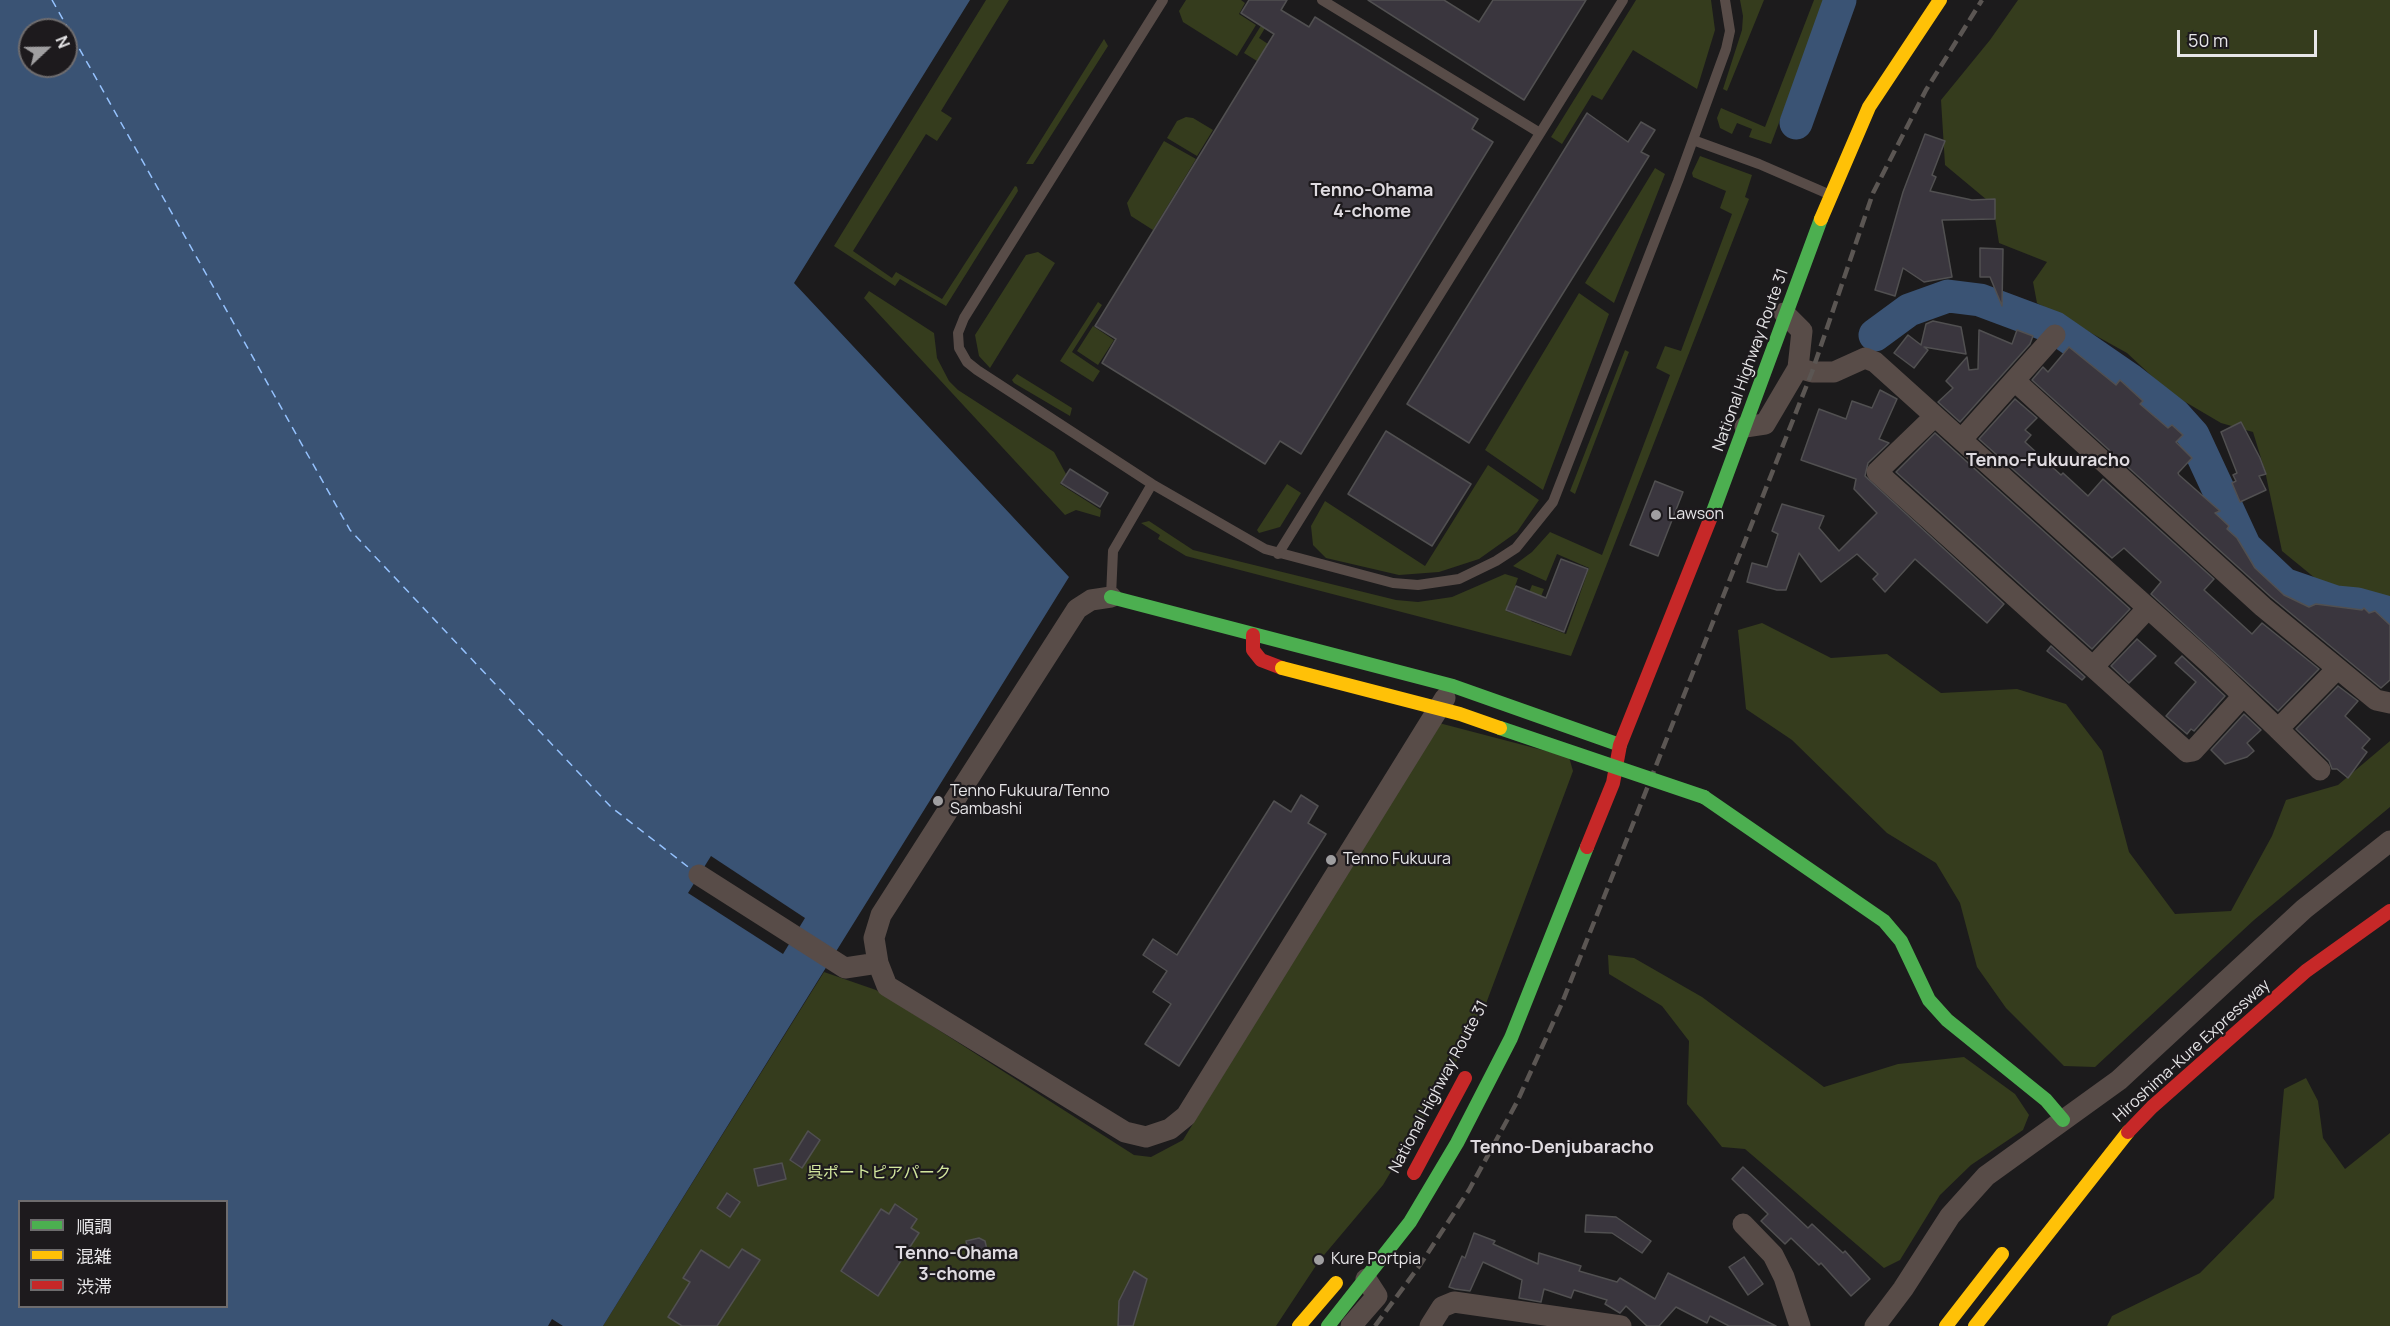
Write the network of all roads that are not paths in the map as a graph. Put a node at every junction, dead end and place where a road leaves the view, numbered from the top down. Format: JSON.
{"nodes":[{"id":1,"x":1163,"y":0,"type":"edge"},
{"id":2,"x":1322,"y":0,"type":"edge"},
{"id":3,"x":1623,"y":0,"type":"edge"},
{"id":4,"x":1725,"y":0,"type":"edge"},
{"id":5,"x":1940,"y":0,"type":"edge"},
{"id":6,"x":1540,"y":134,"type":"junction"},
{"id":7,"x":1693,"y":140,"type":"junction"},
{"id":8,"x":1830,"y":195,"type":"junction"},
{"id":9,"x":1784,"y":313,"type":"junction"},
{"id":10,"x":2055,"y":335,"type":"dead end"},
{"id":11,"x":1798,"y":368,"type":"junction"},
{"id":12,"x":2015,"y":381,"type":"junction"},
{"id":13,"x":1935,"y":416,"type":"junction"},
{"id":14,"x":1745,"y":427,"type":"junction"},
{"id":15,"x":1962,"y":439,"type":"junction"},
{"id":16,"x":1152,"y":484,"type":"junction"},
{"id":17,"x":1278,"y":554,"type":"junction"},
{"id":18,"x":1111,"y":597,"type":"junction"},
{"id":19,"x":2148,"y":608,"type":"junction"},
{"id":20,"x":1253,"y":635,"type":"junction"},
{"id":21,"x":2093,"y":667,"type":"junction"},
{"id":22,"x":2336,"y":670,"type":"junction"},
{"id":23,"x":1453,"y":686,"type":"junction"},
{"id":24,"x":2243,"y":696,"type":"junction"},
{"id":25,"x":2390,"y":704,"type":"edge"},
{"id":26,"x":2278,"y":729,"type":"junction"},
{"id":27,"x":1620,"y":745,"type":"junction"},
{"id":28,"x":2320,"y":770,"type":"dead end"},
{"id":29,"x":1597,"y":778,"type":"dead end"},
{"id":30,"x":2390,"y":841,"type":"edge"},
{"id":31,"x":699,"y":875,"type":"dead end"},
{"id":32,"x":2390,"y":911,"type":"edge"},
{"id":33,"x":878,"y":963,"type":"junction"},
{"id":34,"x":1473,"y":1063,"type":"dead end"},
{"id":35,"x":2152,"y":1107,"type":"junction"},
{"id":36,"x":2063,"y":1120,"type":"junction"},
{"id":37,"x":2119,"y":1141,"type":"junction"},
{"id":38,"x":2073,"y":1180,"type":"dead end"},
{"id":39,"x":1407,"y":1184,"type":"dead end"},
{"id":40,"x":1743,"y":1224,"type":"dead end"},
{"id":41,"x":2008,"y":1247,"type":"dead end"},
{"id":42,"x":1344,"y":1274,"type":"dead end"},
{"id":43,"x":1366,"y":1279,"type":"junction"},
{"id":44,"x":2014,"y":1300,"type":"dead end"},
{"id":45,"x":1524,"y":1319,"type":"edge"},
{"id":46,"x":1357,"y":1324,"type":"edge"},
{"id":47,"x":1299,"y":1326,"type":"edge"},
{"id":48,"x":1328,"y":1326,"type":"edge"},
{"id":49,"x":1430,"y":1326,"type":"edge"},
{"id":50,"x":1621,"y":1326,"type":"edge"},
{"id":51,"x":1800,"y":1326,"type":"edge"},
{"id":52,"x":1875,"y":1326,"type":"edge"},
{"id":53,"x":1946,"y":1326,"type":"edge"},
{"id":54,"x":1975,"y":1326,"type":"edge"}],
"edges":[{"from":1,"to":16,"type":"lane"},
{"from":2,"to":6,"type":"lane"},
{"from":3,"to":6,"type":"lane"},
{"from":4,"to":7,"type":"lane"},
{"from":5,"to":8,"type":"main road","name":"National Highway Route 31"},
{"from":6,"to":17,"type":"lane"},
{"from":7,"to":8,"type":"lane"},
{"from":7,"to":17,"type":"lane"},
{"from":8,"to":9,"type":"main road","name":"National Highway Route 31"},
{"from":9,"to":11,"type":"street"},
{"from":9,"to":14,"type":"main road","name":"National Highway Route 31"},
{"from":10,"to":12,"type":"street"},
{"from":11,"to":13,"type":"street"},
{"from":11,"to":14,"type":"street"},
{"from":12,"to":15,"type":"street"},
{"from":12,"to":22,"type":"street"},
{"from":13,"to":15,"type":"street"},
{"from":13,"to":21,"type":"street"},
{"from":14,"to":27,"type":"main road","name":"National Highway Route 31"},
{"from":15,"to":19,"type":"street"},
{"from":16,"to":17,"type":"lane"},
{"from":16,"to":18,"type":"lane"},
{"from":18,"to":20,"type":"main road"},
{"from":18,"to":33,"type":"street"},
{"from":19,"to":21,"type":"street"},
{"from":19,"to":24,"type":"street"},
{"from":20,"to":23,"type":"main road"},
{"from":20,"to":36,"type":"main road","bridge":true},
{"from":21,"to":24,"type":"street"},
{"from":22,"to":25,"type":"street"},
{"from":22,"to":26,"type":"street"},
{"from":23,"to":27,"type":"main road"},
{"from":23,"to":33,"type":"street"},
{"from":24,"to":26,"type":"street"},
{"from":26,"to":28,"type":"street"},
{"from":27,"to":29,"type":"main road","name":"National Highway Route 31"},
{"from":27,"to":43,"type":"main road","name":"National Highway Route 31"},
{"from":30,"to":36,"type":"street"},
{"from":31,"to":33,"type":"street"},
{"from":32,"to":35,"type":"main road","name":"Hiroshima-Kure Expressway"},
{"from":34,"to":39,"type":"main road","name":"National Highway Route 31"},
{"from":35,"to":37,"type":"main road","name":"Hiroshima-Kure Expressway"},
{"from":35,"to":44,"type":"main road"},
{"from":36,"to":52,"type":"street"},
{"from":37,"to":38,"type":"main road"},
{"from":37,"to":54,"type":"main road","name":"Hiroshima-Kure Expressway"},
{"from":40,"to":51,"type":"street"},
{"from":41,"to":53,"type":"main road"},
{"from":42,"to":47,"type":"main road"},
{"from":43,"to":46,"type":"street"},
{"from":43,"to":48,"type":"main road","name":"National Highway Route 31"},
{"from":45,"to":49,"type":"street"},
{"from":45,"to":50,"type":"street"}]}
